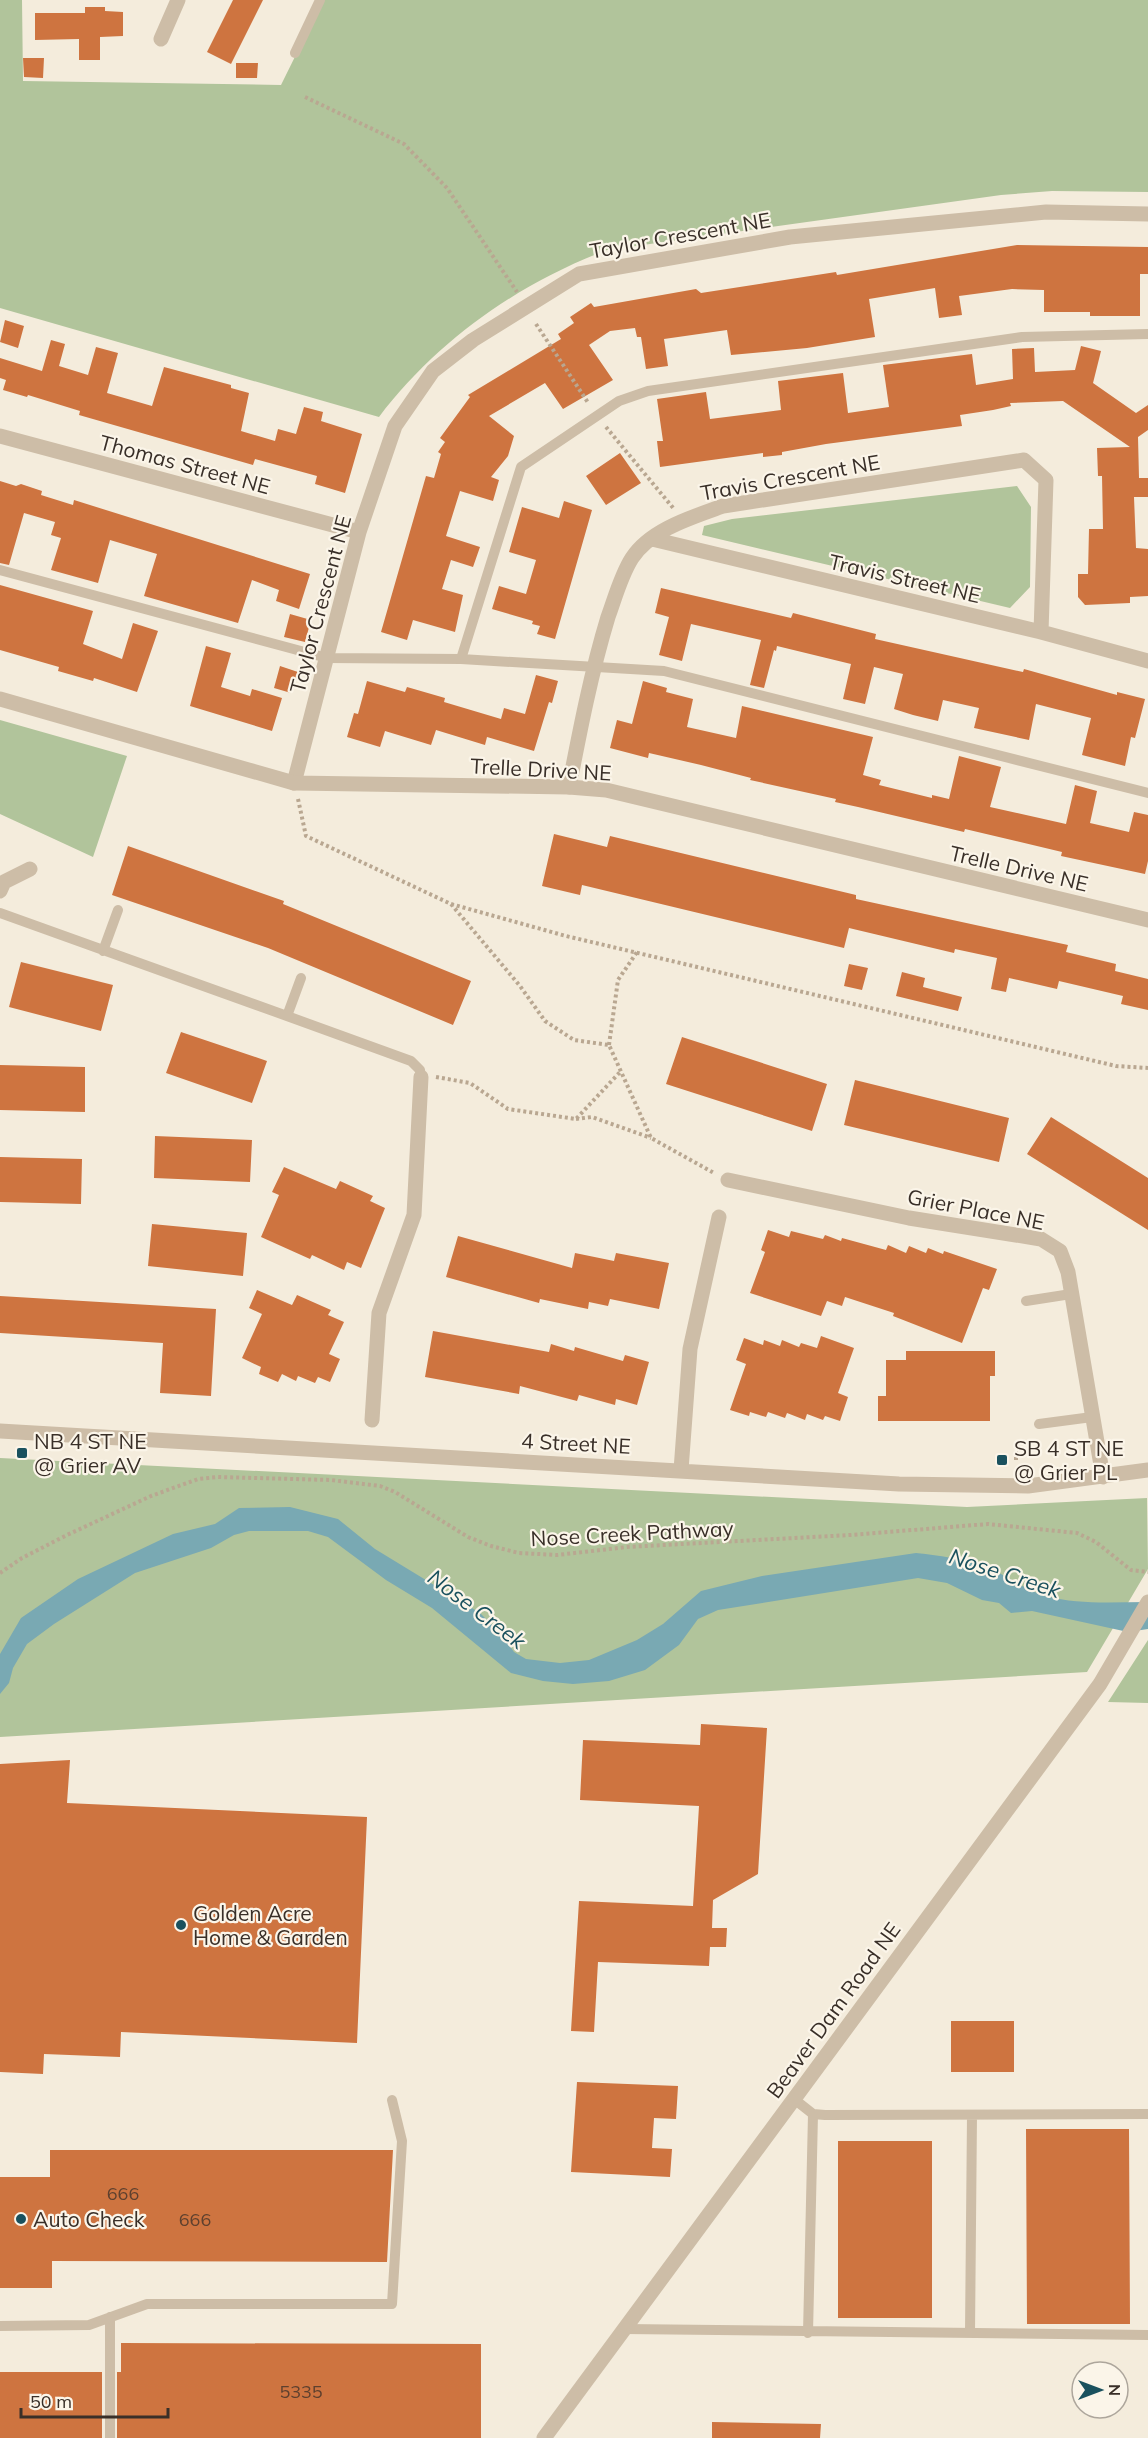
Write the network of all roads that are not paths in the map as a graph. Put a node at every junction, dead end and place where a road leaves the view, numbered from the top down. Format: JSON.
{"nodes":[{"id":1,"x":178,"y":0,"type":"edge"},
{"id":2,"x":320,"y":0,"type":"edge"},
{"id":3,"x":161,"y":39,"type":"dead end"},
{"id":4,"x":295,"y":53,"type":"dead end"},
{"id":5,"x":1148,"y":214,"type":"edge"},
{"id":6,"x":1148,"y":334,"type":"edge"},
{"id":7,"x":0,"y":436,"type":"edge"},
{"id":8,"x":359,"y":532,"type":"junction"},
{"id":9,"x":652,"y":539,"type":"junction"},
{"id":10,"x":0,"y":570,"type":"edge"},
{"id":11,"x":1041,"y":632,"type":"junction"},
{"id":12,"x":327,"y":658,"type":"junction"},
{"id":13,"x":461,"y":659,"type":"junction"},
{"id":14,"x":1148,"y":661,"type":"edge"},
{"id":15,"x":593,"y":666,"type":"junction"},
{"id":16,"x":0,"y":699,"type":"edge"},
{"id":17,"x":294,"y":783,"type":"junction"},
{"id":18,"x":569,"y":787,"type":"junction"},
{"id":19,"x":1148,"y":793,"type":"edge"},
{"id":20,"x":30,"y":869,"type":"dead end"},
{"id":21,"x":0,"y":891,"type":"edge"},
{"id":22,"x":118,"y":910,"type":"dead end"},
{"id":23,"x":0,"y":913,"type":"edge"},
{"id":24,"x":1148,"y":920,"type":"edge"},
{"id":25,"x":103,"y":951,"type":"junction"},
{"id":26,"x":301,"y":978,"type":"dead end"},
{"id":27,"x":287,"y":1016,"type":"junction"},
{"id":28,"x":420,"y":1074,"type":"joint"},
{"id":29,"x":728,"y":1180,"type":"road end"},
{"id":30,"x":719,"y":1217,"type":"dead end"},
{"id":31,"x":1071,"y":1294,"type":"junction"},
{"id":32,"x":1026,"y":1301,"type":"dead end"},
{"id":33,"x":1092,"y":1417,"type":"junction"},
{"id":34,"x":372,"y":1420,"type":"dead end"},
{"id":35,"x":1038,"y":1425,"type":"dead end"},
{"id":36,"x":0,"y":1431,"type":"edge"},
{"id":37,"x":681,"y":1470,"type":"junction"},
{"id":38,"x":1148,"y":1470,"type":"edge"},
{"id":39,"x":1103,"y":1477,"type":"junction"},
{"id":40,"x":1148,"y":1602,"type":"edge"},
{"id":41,"x":794,"y":2099,"type":"junction"},
{"id":42,"x":392,"y":2100,"type":"dead end"},
{"id":43,"x":813,"y":2114,"type":"junction"},
{"id":44,"x":1148,"y":2114,"type":"edge"},
{"id":45,"x":972,"y":2115,"type":"junction"},
{"id":46,"x":110,"y":2317,"type":"junction"},
{"id":47,"x":0,"y":2326,"type":"edge"},
{"id":48,"x":624,"y":2330,"type":"junction"},
{"id":49,"x":808,"y":2333,"type":"junction"},
{"id":50,"x":970,"y":2333,"type":"junction"},
{"id":51,"x":1148,"y":2336,"type":"edge"},
{"id":52,"x":110,"y":2438,"type":"edge"},
{"id":53,"x":544,"y":2438,"type":"edge"}],
"edges":[{"from":1,"to":3,"type":"street"},
{"from":2,"to":4,"type":"lane"},
{"from":5,"to":8,"type":"street","name":"Taylor Crescent NE"},
{"from":6,"to":13,"type":"lane"},
{"from":7,"to":8,"type":"street","name":"Thomas Street NE"},
{"from":8,"to":12,"type":"street","name":"Taylor Crescent NE"},
{"from":9,"to":11,"type":"street","name":"Travis Street NE"},
{"from":9,"to":11,"type":"street","name":"Travis Crescent NE"},
{"from":9,"to":15,"type":"street","name":"Travis Crescent NE"},
{"from":10,"to":12,"type":"lane"},
{"from":11,"to":14,"type":"street","name":"Travis Street NE"},
{"from":12,"to":13,"type":"lane"},
{"from":12,"to":17,"type":"street","name":"Taylor Crescent NE"},
{"from":13,"to":15,"type":"lane"},
{"from":15,"to":18,"type":"street","name":"Travis Crescent NE"},
{"from":15,"to":19,"type":"lane"},
{"from":16,"to":17,"type":"street","name":"Trelle Drive NE"},
{"from":17,"to":18,"type":"street","name":"Trelle Drive NE"},
{"from":18,"to":24,"type":"street","name":"Trelle Drive NE"},
{"from":20,"to":21,"type":"street"},
{"from":22,"to":25,"type":"lane"},
{"from":23,"to":25,"type":"lane"},
{"from":25,"to":27,"type":"lane"},
{"from":26,"to":27,"type":"lane"},
{"from":27,"to":28,"type":"lane"},
{"from":28,"to":34,"type":"street"},
{"from":29,"to":31,"type":"street","name":"Grier Place NE"},
{"from":30,"to":37,"type":"street"},
{"from":31,"to":32,"type":"lane"},
{"from":31,"to":33,"type":"street","name":"Grier Place NE"},
{"from":33,"to":35,"type":"lane"},
{"from":33,"to":39,"type":"street","name":"Grier Place NE"},
{"from":36,"to":37,"type":"street","name":"4 Street NE"},
{"from":37,"to":39,"type":"street","name":"4 Street NE"},
{"from":38,"to":39,"type":"street","name":"4 Street NE"},
{"from":40,"to":41,"type":"street","name":"Beaver Dam Road NE"},
{"from":41,"to":43,"type":"lane"},
{"from":41,"to":48,"type":"street","name":"Beaver Dam Road NE"},
{"from":42,"to":46,"type":"lane"},
{"from":43,"to":45,"type":"lane"},
{"from":43,"to":49,"type":"lane"},
{"from":44,"to":45,"type":"lane"},
{"from":45,"to":50,"type":"lane"},
{"from":46,"to":47,"type":"lane"},
{"from":46,"to":52,"type":"lane"},
{"from":48,"to":49,"type":"lane"},
{"from":48,"to":53,"type":"street","name":"Beaver Dam Road NE"},
{"from":49,"to":50,"type":"lane"},
{"from":50,"to":51,"type":"lane"}]}
